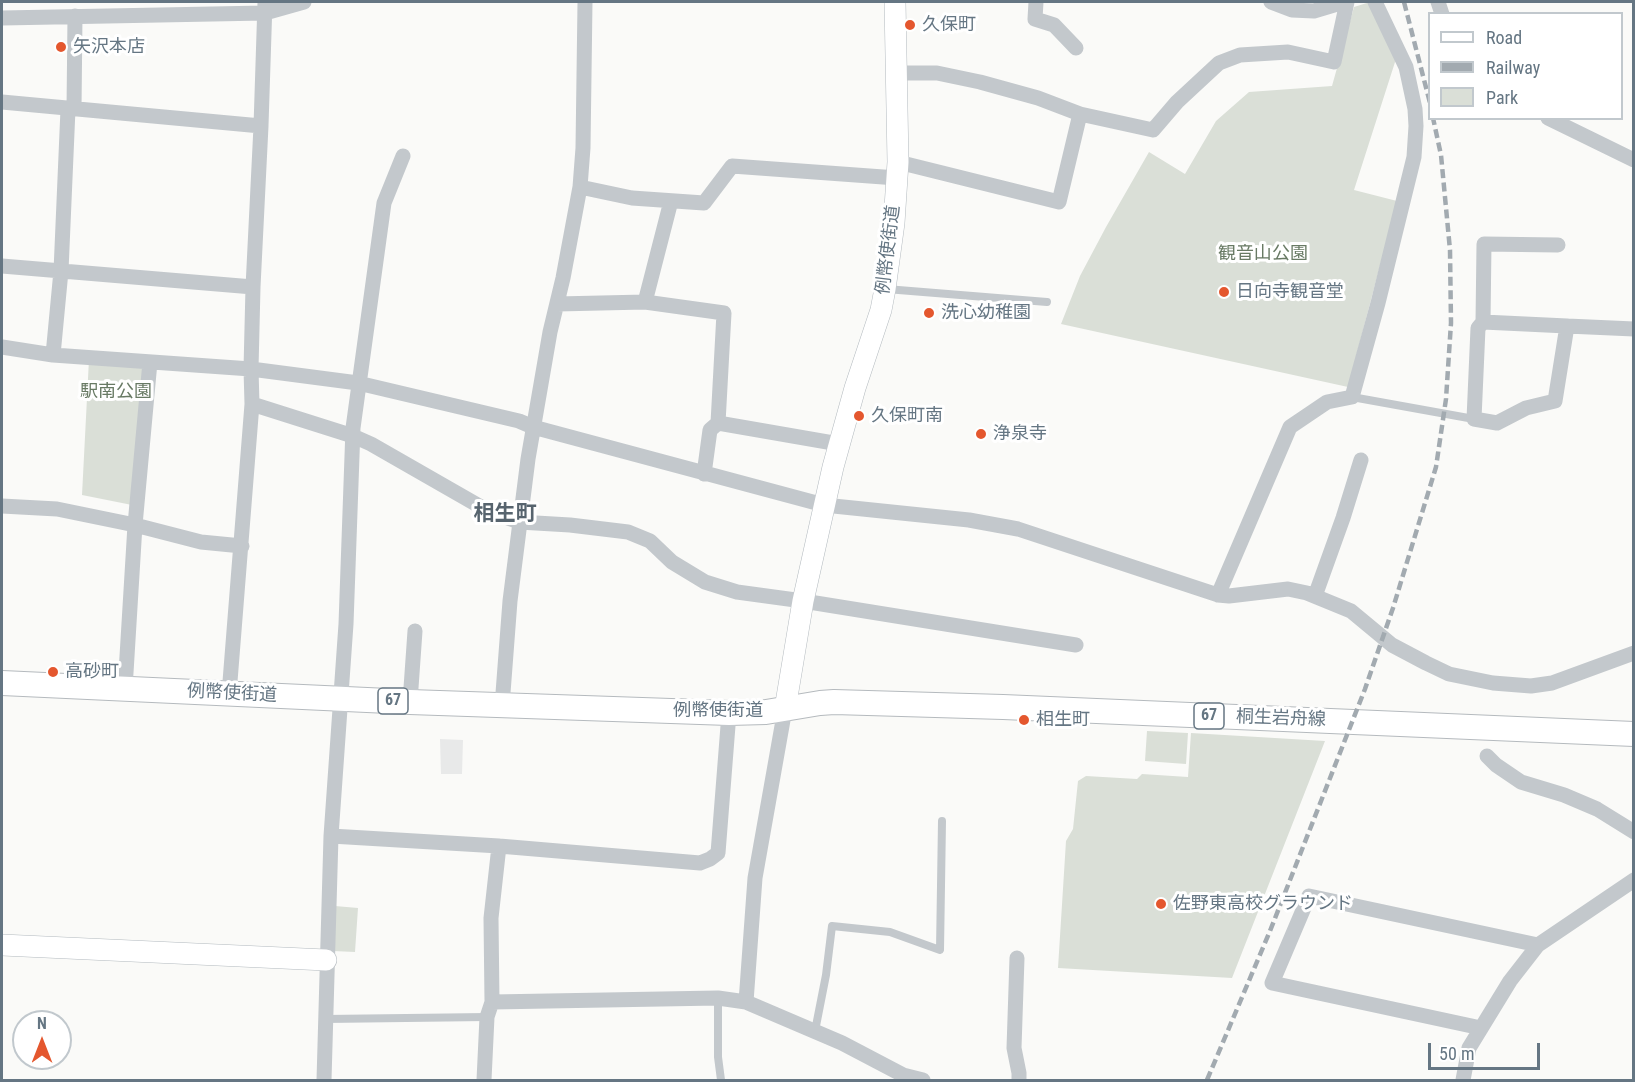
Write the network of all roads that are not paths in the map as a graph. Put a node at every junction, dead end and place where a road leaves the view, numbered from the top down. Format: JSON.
{"nodes":[{"id":1,"x":304,"y":2,"type":"edge"},
{"id":2,"x":585,"y":2,"type":"edge"},
{"id":3,"x":896,"y":2,"type":"edge"},
{"id":4,"x":1036,"y":2,"type":"edge"},
{"id":5,"x":1271,"y":2,"type":"edge"},
{"id":6,"x":1346,"y":2,"type":"edge"},
{"id":7,"x":1375,"y":2,"type":"edge"},
{"id":8,"x":265,"y":7,"type":"edge"},
{"id":9,"x":75,"y":16,"type":"junction"},
{"id":10,"x":2,"y":18,"type":"edge"},
{"id":11,"x":1076,"y":48,"type":"dead end"},
{"id":12,"x":897,"y":74,"type":"junction"},
{"id":13,"x":2,"y":102,"type":"edge"},
{"id":14,"x":71,"y":109,"type":"junction"},
{"id":15,"x":1080,"y":114,"type":"junction"},
{"id":16,"x":1552,"y":120,"type":"edge"},
{"id":17,"x":261,"y":126,"type":"junction"},
{"id":18,"x":403,"y":156,"type":"dead end"},
{"id":19,"x":1634,"y":160,"type":"edge"},
{"id":20,"x":898,"y":170,"type":"junction"},
{"id":21,"x":580,"y":187,"type":"junction"},
{"id":22,"x":671,"y":201,"type":"junction"},
{"id":23,"x":1558,"y":245,"type":"dead end"},
{"id":24,"x":2,"y":266,"type":"edge"},
{"id":25,"x":61,"y":271,"type":"junction"},
{"id":26,"x":253,"y":287,"type":"junction"},
{"id":27,"x":885,"y":289,"type":"junction"},
{"id":28,"x":645,"y":302,"type":"junction"},
{"id":29,"x":1047,"y":302,"type":"dead end"},
{"id":30,"x":557,"y":304,"type":"junction"},
{"id":31,"x":1483,"y":322,"type":"junction"},
{"id":32,"x":1567,"y":326,"type":"junction"},
{"id":33,"x":1634,"y":329,"type":"edge"},
{"id":34,"x":2,"y":347,"type":"edge"},
{"id":35,"x":53,"y":355,"type":"junction"},
{"id":36,"x":150,"y":362,"type":"junction"},
{"id":37,"x":251,"y":369,"type":"junction"},
{"id":38,"x":358,"y":383,"type":"junction"},
{"id":39,"x":1352,"y":397,"type":"junction"},
{"id":40,"x":252,"y":404,"type":"junction"},
{"id":41,"x":1474,"y":419,"type":"junction"},
{"id":42,"x":718,"y":423,"type":"junction"},
{"id":43,"x":533,"y":427,"type":"junction"},
{"id":44,"x":353,"y":436,"type":"junction"},
{"id":45,"x":839,"y":444,"type":"junction"},
{"id":46,"x":1361,"y":460,"type":"dead end"},
{"id":47,"x":704,"y":474,"type":"junction"},
{"id":48,"x":824,"y":505,"type":"junction"},
{"id":49,"x":2,"y":506,"type":"edge"},
{"id":50,"x":519,"y":522,"type":"junction"},
{"id":51,"x":135,"y":525,"type":"junction"},
{"id":52,"x":242,"y":546,"type":"junction"},
{"id":53,"x":1218,"y":595,"type":"junction"},
{"id":54,"x":1315,"y":596,"type":"junction"},
{"id":55,"x":803,"y":601,"type":"junction"},
{"id":56,"x":415,"y":632,"type":"dead end"},
{"id":57,"x":1076,"y":645,"type":"dead end"},
{"id":58,"x":1634,"y":653,"type":"edge"},
{"id":59,"x":2,"y":683,"type":"edge"},
{"id":60,"x":125,"y":689,"type":"junction"},
{"id":61,"x":228,"y":694,"type":"junction"},
{"id":62,"x":340,"y":698,"type":"junction"},
{"id":63,"x":410,"y":702,"type":"junction"},
{"id":64,"x":502,"y":706,"type":"junction"},
{"id":65,"x":785,"y":709,"type":"junction"},
{"id":66,"x":729,"y":713,"type":"junction"},
{"id":67,"x":1634,"y":734,"type":"edge"},
{"id":68,"x":1487,"y":756,"type":"dead end"},
{"id":69,"x":942,"y":821,"type":"dead end"},
{"id":70,"x":1634,"y":832,"type":"edge"},
{"id":71,"x":331,"y":836,"type":"junction"},
{"id":72,"x":499,"y":846,"type":"junction"},
{"id":73,"x":1634,"y":880,"type":"edge"},
{"id":74,"x":2,"y":945,"type":"edge"},
{"id":75,"x":1538,"y":945,"type":"junction"},
{"id":76,"x":1017,"y":958,"type":"dead end"},
{"id":77,"x":326,"y":960,"type":"junction"},
{"id":78,"x":718,"y":998,"type":"junction"},
{"id":79,"x":492,"y":1002,"type":"junction"},
{"id":80,"x":746,"y":1002,"type":"junction"},
{"id":81,"x":487,"y":1017,"type":"junction"},
{"id":82,"x":325,"y":1019,"type":"junction"},
{"id":83,"x":1481,"y":1028,"type":"junction"},
{"id":84,"x":815,"y":1032,"type":"junction"},
{"id":85,"x":324,"y":1080,"type":"edge"},
{"id":86,"x":484,"y":1080,"type":"edge"},
{"id":87,"x":721,"y":1080,"type":"edge"},
{"id":88,"x":923,"y":1080,"type":"edge"},
{"id":89,"x":1019,"y":1080,"type":"edge"},
{"id":90,"x":1463,"y":1080,"type":"edge"}],
"edges":[{"from":1,"to":8,"type":"street"},
{"from":2,"to":21,"type":"street"},
{"from":3,"to":12,"type":"street","name":"例幣使街道"},
{"from":4,"to":11,"type":"street"},
{"from":5,"to":6,"type":"street"},
{"from":6,"to":15,"type":"street"},
{"from":7,"to":39,"type":"street"},
{"from":8,"to":9,"type":"street"},
{"from":8,"to":17,"type":"street"},
{"from":9,"to":10,"type":"street"},
{"from":9,"to":14,"type":"street"},
{"from":12,"to":15,"type":"street"},
{"from":12,"to":20,"type":"street","name":"例幣使街道"},
{"from":13,"to":14,"type":"street"},
{"from":14,"to":17,"type":"street"},
{"from":14,"to":25,"type":"street"},
{"from":15,"to":20,"type":"street"},
{"from":16,"to":19,"type":"street"},
{"from":17,"to":26,"type":"street"},
{"from":18,"to":38,"type":"street"},
{"from":20,"to":22,"type":"street"},
{"from":20,"to":27,"type":"street","name":"例幣使街道"},
{"from":21,"to":22,"type":"street"},
{"from":21,"to":30,"type":"street"},
{"from":22,"to":28,"type":"street"},
{"from":23,"to":31,"type":"street"},
{"from":24,"to":25,"type":"street"},
{"from":25,"to":26,"type":"street"},
{"from":25,"to":35,"type":"street"},
{"from":26,"to":37,"type":"street"},
{"from":27,"to":29,"type":"lane"},
{"from":27,"to":45,"type":"street","name":"例幣使街道"},
{"from":28,"to":30,"type":"street"},
{"from":28,"to":42,"type":"street"},
{"from":30,"to":43,"type":"street"},
{"from":31,"to":32,"type":"street"},
{"from":31,"to":41,"type":"street"},
{"from":32,"to":33,"type":"street"},
{"from":32,"to":41,"type":"street"},
{"from":34,"to":35,"type":"street"},
{"from":35,"to":36,"type":"street"},
{"from":36,"to":37,"type":"street"},
{"from":36,"to":51,"type":"street"},
{"from":37,"to":38,"type":"street"},
{"from":37,"to":40,"type":"street"},
{"from":38,"to":43,"type":"street"},
{"from":38,"to":44,"type":"street"},
{"from":39,"to":41,"type":"lane"},
{"from":39,"to":53,"type":"street"},
{"from":40,"to":44,"type":"street"},
{"from":40,"to":52,"type":"street"},
{"from":42,"to":45,"type":"street"},
{"from":42,"to":47,"type":"street"},
{"from":43,"to":47,"type":"street"},
{"from":43,"to":50,"type":"street"},
{"from":44,"to":50,"type":"street"},
{"from":44,"to":62,"type":"street"},
{"from":45,"to":48,"type":"street","name":"例幣使街道"},
{"from":46,"to":54,"type":"street"},
{"from":47,"to":48,"type":"street"},
{"from":48,"to":53,"type":"street"},
{"from":48,"to":55,"type":"street","name":"例幣使街道"},
{"from":49,"to":51,"type":"street"},
{"from":50,"to":55,"type":"street"},
{"from":50,"to":64,"type":"street"},
{"from":51,"to":52,"type":"street"},
{"from":51,"to":60,"type":"street"},
{"from":52,"to":61,"type":"street"},
{"from":53,"to":54,"type":"street"},
{"from":54,"to":58,"type":"street"},
{"from":55,"to":57,"type":"street"},
{"from":55,"to":65,"type":"street","name":"例幣使街道"},
{"from":56,"to":63,"type":"street"},
{"from":59,"to":60,"type":"main road","name":"例幣使街道","number":"67"},
{"from":60,"to":61,"type":"main road","name":"例幣使街道","number":"67"},
{"from":61,"to":62,"type":"main road","name":"例幣使街道","number":"67"},
{"from":62,"to":63,"type":"main road","name":"例幣使街道","number":"67"},
{"from":62,"to":71,"type":"street"},
{"from":63,"to":64,"type":"main road","name":"例幣使街道","number":"67"},
{"from":64,"to":66,"type":"main road","name":"例幣使街道","number":"67"},
{"from":65,"to":66,"type":"main road","name":"例幣使街道","number":"67"},
{"from":65,"to":67,"type":"main road","name":"桐生岩舟線","number":"67"},
{"from":65,"to":80,"type":"street"},
{"from":66,"to":72,"type":"street"},
{"from":68,"to":70,"type":"street"},
{"from":69,"to":84,"type":"lane"},
{"from":71,"to":72,"type":"street"},
{"from":71,"to":77,"type":"street"},
{"from":72,"to":79,"type":"street"},
{"from":73,"to":75,"type":"street"},
{"from":74,"to":77,"type":"street"},
{"from":75,"to":83,"type":"street"},
{"from":75,"to":83,"type":"street"},
{"from":76,"to":89,"type":"street"},
{"from":77,"to":82,"type":"street"},
{"from":78,"to":79,"type":"street"},
{"from":78,"to":80,"type":"street"},
{"from":78,"to":87,"type":"lane"},
{"from":79,"to":81,"type":"street"},
{"from":80,"to":84,"type":"street"},
{"from":81,"to":82,"type":"lane"},
{"from":81,"to":86,"type":"street"},
{"from":82,"to":85,"type":"street"},
{"from":83,"to":90,"type":"street"},
{"from":84,"to":88,"type":"street"}]}
